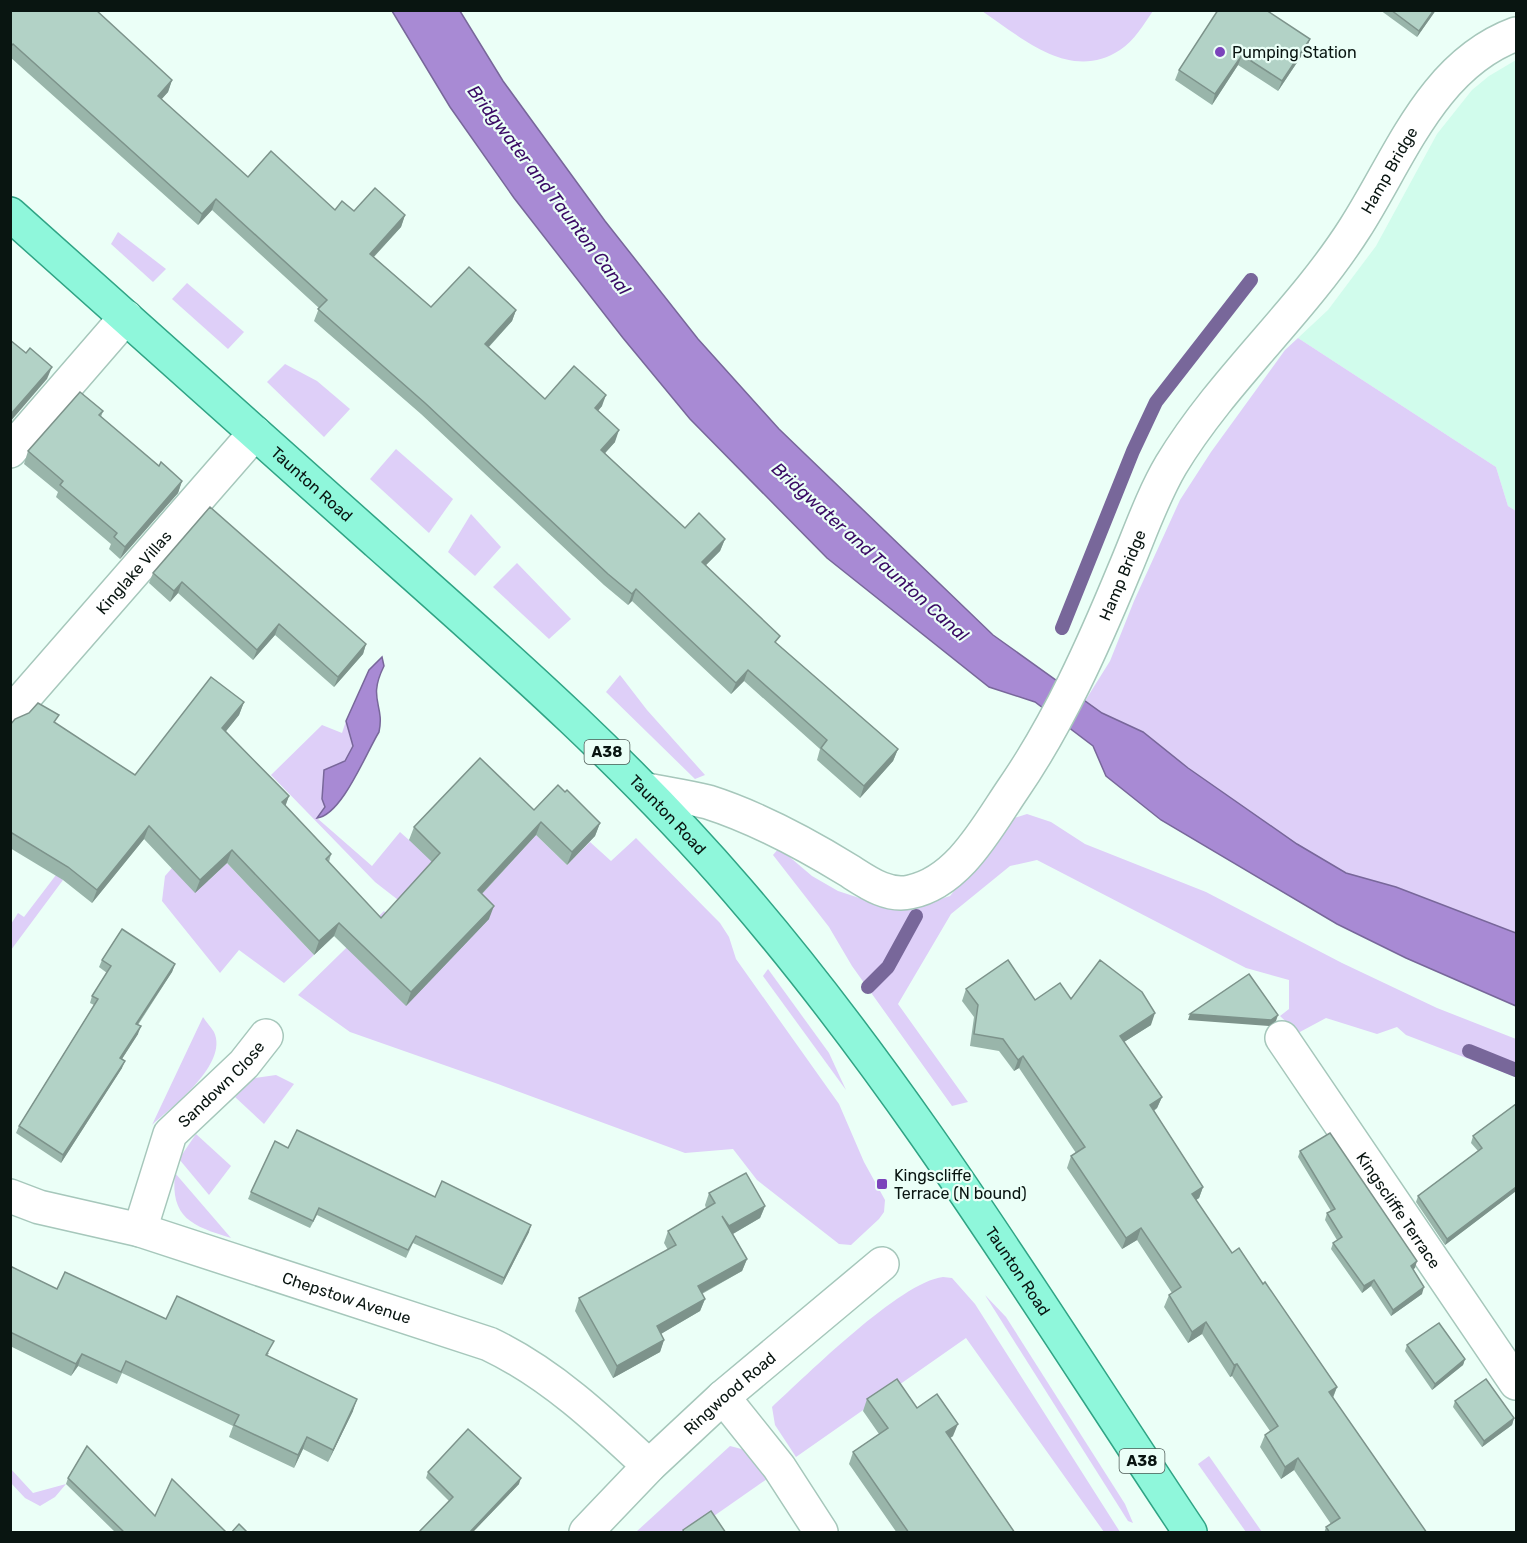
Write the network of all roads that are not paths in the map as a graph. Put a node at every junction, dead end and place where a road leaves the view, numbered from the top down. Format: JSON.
{"nodes":[{"id":1,"x":1516,"y":34,"type":"edge"},
{"id":2,"x":10,"y":214,"type":"edge"},
{"id":3,"x":126,"y":317,"type":"junction"},
{"id":4,"x":255,"y":433,"type":"junction"},
{"id":5,"x":10,"y":451,"type":"edge"},
{"id":6,"x":10,"y":714,"type":"edge"},
{"id":7,"x":647,"y":790,"type":"junction"},
{"id":8,"x":266,"y":1036,"type":"dead end"},
{"id":9,"x":1282,"y":1038,"type":"dead end"},
{"id":10,"x":10,"y":1196,"type":"edge"},
{"id":11,"x":140,"y":1230,"type":"junction"},
{"id":12,"x":882,"y":1264,"type":"dead end"},
{"id":13,"x":1516,"y":1383,"type":"edge"},
{"id":14,"x":723,"y":1397,"type":"junction"},
{"id":15,"x":649,"y":1466,"type":"junction"},
{"id":16,"x":586,"y":1533,"type":"edge"},
{"id":17,"x":821,"y":1533,"type":"edge"},
{"id":18,"x":1190,"y":1533,"type":"edge"}],
"edges":[{"from":1,"to":7,"type":"street","name":"Hamp Bridge"},
{"from":2,"to":3,"type":"main road","name":"Taunton Road","number":"A38"},
{"from":3,"to":4,"type":"main road","name":"Taunton Road","number":"A38"},
{"from":3,"to":5,"type":"street"},
{"from":4,"to":6,"type":"street","name":"Kinglake Villas"},
{"from":4,"to":7,"type":"main road","name":"Taunton Road","number":"A38"},
{"from":7,"to":18,"type":"main road","name":"Taunton Road","number":"A38"},
{"from":8,"to":11,"type":"street","name":"Sandown Close"},
{"from":9,"to":13,"type":"street","name":"Kingscliffe Terrace"},
{"from":10,"to":11,"type":"street","name":"Chepstow Avenue"},
{"from":11,"to":15,"type":"street","name":"Chepstow Avenue"},
{"from":12,"to":14,"type":"street","name":"Ringwood Road"},
{"from":14,"to":15,"type":"street","name":"Ringwood Road"},
{"from":14,"to":17,"type":"street"},
{"from":15,"to":16,"type":"street","name":"Ringwood Road"}]}
